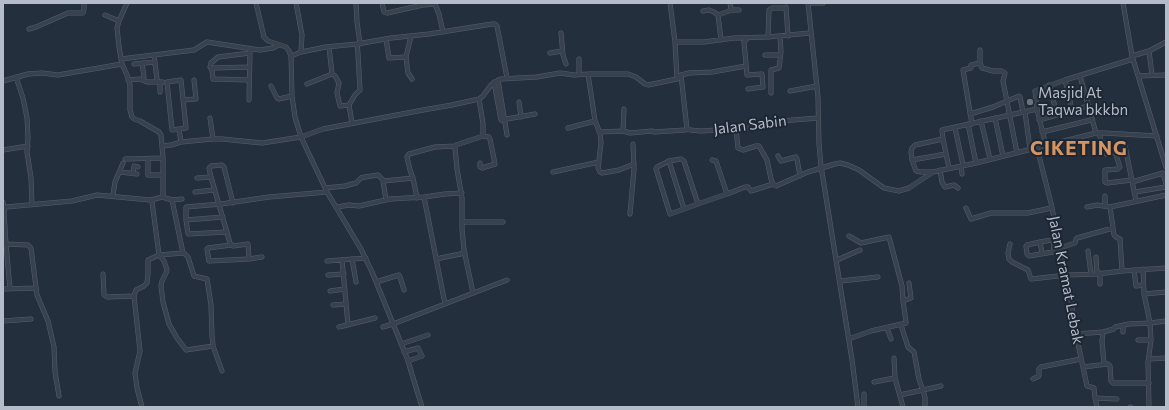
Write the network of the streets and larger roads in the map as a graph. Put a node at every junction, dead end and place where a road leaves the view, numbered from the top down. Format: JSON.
{"nodes":[{"id":1,"x":84,"y":3,"type":"edge"},
{"id":2,"x":128,"y":3,"type":"edge"},
{"id":3,"x":256,"y":3,"type":"edge"},
{"id":4,"x":296,"y":3,"type":"edge"},
{"id":5,"x":356,"y":3,"type":"edge"},
{"id":6,"x":382,"y":3,"type":"edge"},
{"id":7,"x":670,"y":3,"type":"edge"},
{"id":8,"x":730,"y":3,"type":"edge"},
{"id":9,"x":808,"y":3,"type":"edge"},
{"id":10,"x":823,"y":3,"type":"edge"},
{"id":11,"x":1123,"y":3,"type":"edge"},
{"id":12,"x":730,"y":10,"type":"junction"},
{"id":13,"x":739,"y":10,"type":"dead end"},
{"id":14,"x":703,"y":11,"type":"dead end"},
{"id":15,"x":105,"y":15,"type":"dead end"},
{"id":16,"x":718,"y":15,"type":"junction"},
{"id":17,"x":119,"y":21,"type":"junction"},
{"id":18,"x":29,"y":29,"type":"dead end"},
{"id":19,"x":444,"y":32,"type":"junction"},
{"id":20,"x":561,"y":33,"type":"dead end"},
{"id":21,"x":810,"y":33,"type":"junction"},
{"id":22,"x":411,"y":36,"type":"junction"},
{"id":23,"x":788,"y":36,"type":"junction"},
{"id":24,"x":780,"y":37,"type":"junction"},
{"id":25,"x":748,"y":38,"type":"junction"},
{"id":26,"x":768,"y":38,"type":"junction"},
{"id":27,"x":386,"y":39,"type":"junction"},
{"id":28,"x":721,"y":40,"type":"junction"},
{"id":29,"x":675,"y":42,"type":"junction"},
{"id":30,"x":1166,"y":42,"type":"edge"},
{"id":31,"x":278,"y":44,"type":"junction"},
{"id":32,"x":359,"y":44,"type":"junction"},
{"id":33,"x":329,"y":47,"type":"junction"},
{"id":34,"x":980,"y":50,"type":"dead end"},
{"id":35,"x":252,"y":51,"type":"junction"},
{"id":36,"x":562,"y":51,"type":"junction"},
{"id":37,"x":1149,"y":51,"type":"junction"},
{"id":38,"x":301,"y":52,"type":"junction"},
{"id":39,"x":550,"y":53,"type":"dead end"},
{"id":40,"x":154,"y":55,"type":"junction"},
{"id":41,"x":765,"y":55,"type":"dead end"},
{"id":42,"x":780,"y":55,"type":"junction"},
{"id":43,"x":291,"y":56,"type":"junction"},
{"id":44,"x":406,"y":57,"type":"junction"},
{"id":45,"x":1133,"y":58,"type":"junction"},
{"id":46,"x":579,"y":59,"type":"dead end"},
{"id":47,"x":121,"y":61,"type":"junction"},
{"id":48,"x":155,"y":62,"type":"junction"},
{"id":49,"x":142,"y":63,"type":"junction"},
{"id":50,"x":980,"y":63,"type":"junction"},
{"id":51,"x":134,"y":64,"type":"dead end"},
{"id":52,"x":746,"y":66,"type":"junction"},
{"id":53,"x":249,"y":67,"type":"junction"},
{"id":54,"x":212,"y":70,"type":"junction"},
{"id":55,"x":332,"y":74,"type":"junction"},
{"id":56,"x":567,"y":74,"type":"junction"},
{"id":57,"x":588,"y":74,"type":"junction"},
{"id":58,"x":1166,"y":74,"type":"edge"},
{"id":59,"x":579,"y":75,"type":"junction"},
{"id":60,"x":682,"y":75,"type":"junction"},
{"id":61,"x":1152,"y":75,"type":"junction"},
{"id":62,"x":1080,"y":76,"type":"junction"},
{"id":63,"x":1138,"y":76,"type":"junction"},
{"id":64,"x":16,"y":77,"type":"junction"},
{"id":65,"x":144,"y":78,"type":"dead end"},
{"id":66,"x":507,"y":78,"type":"junction"},
{"id":67,"x":412,"y":79,"type":"dead end"},
{"id":68,"x":677,"y":79,"type":"junction"},
{"id":69,"x":3,"y":80,"type":"edge"},
{"id":70,"x":128,"y":80,"type":"junction"},
{"id":71,"x":194,"y":80,"type":"dead end"},
{"id":72,"x":249,"y":80,"type":"junction"},
{"id":73,"x":1065,"y":80,"type":"junction"},
{"id":74,"x":160,"y":81,"type":"junction"},
{"id":75,"x":496,"y":81,"type":"junction"},
{"id":76,"x":307,"y":84,"type":"dead end"},
{"id":77,"x":1049,"y":85,"type":"junction"},
{"id":78,"x":271,"y":86,"type":"dead end"},
{"id":79,"x":817,"y":86,"type":"junction"},
{"id":80,"x":748,"y":88,"type":"dead end"},
{"id":81,"x":790,"y":91,"type":"dead end"},
{"id":82,"x":160,"y":92,"type":"dead end"},
{"id":83,"x":771,"y":93,"type":"dead end"},
{"id":84,"x":292,"y":96,"type":"junction"},
{"id":85,"x":479,"y":99,"type":"junction"},
{"id":86,"x":183,"y":100,"type":"junction"},
{"id":87,"x":249,"y":100,"type":"dead end"},
{"id":88,"x":1006,"y":101,"type":"junction"},
{"id":89,"x":518,"y":102,"type":"dead end"},
{"id":90,"x":349,"y":105,"type":"junction"},
{"id":91,"x":1088,"y":106,"type":"junction"},
{"id":92,"x":624,"y":109,"type":"dead end"},
{"id":93,"x":1037,"y":109,"type":"junction"},
{"id":94,"x":1072,"y":110,"type":"junction"},
{"id":95,"x":1024,"y":112,"type":"junction"},
{"id":96,"x":535,"y":114,"type":"dead end"},
{"id":97,"x":970,"y":114,"type":"junction"},
{"id":98,"x":1057,"y":114,"type":"junction"},
{"id":99,"x":1009,"y":115,"type":"junction"},
{"id":100,"x":521,"y":117,"type":"junction"},
{"id":101,"x":210,"y":118,"type":"dead end"},
{"id":102,"x":818,"y":118,"type":"junction"},
{"id":103,"x":995,"y":118,"type":"junction"},
{"id":104,"x":504,"y":119,"type":"junction"},
{"id":105,"x":1039,"y":120,"type":"junction"},
{"id":106,"x":1091,"y":120,"type":"junction"},
{"id":107,"x":595,"y":121,"type":"junction"},
{"id":108,"x":982,"y":121,"type":"junction"},
{"id":109,"x":352,"y":123,"type":"junction"},
{"id":110,"x":970,"y":124,"type":"junction"},
{"id":111,"x":568,"y":128,"type":"dead end"},
{"id":112,"x":736,"y":128,"type":"junction"},
{"id":113,"x":955,"y":128,"type":"junction"},
{"id":114,"x":179,"y":129,"type":"junction"},
{"id":115,"x":687,"y":129,"type":"junction"},
{"id":116,"x":623,"y":131,"type":"junction"},
{"id":117,"x":599,"y":132,"type":"junction"},
{"id":118,"x":1042,"y":132,"type":"junction"},
{"id":119,"x":1097,"y":133,"type":"junction"},
{"id":120,"x":507,"y":135,"type":"dead end"},
{"id":121,"x":483,"y":136,"type":"junction"},
{"id":122,"x":1157,"y":136,"type":"junction"},
{"id":123,"x":301,"y":137,"type":"junction"},
{"id":124,"x":213,"y":139,"type":"junction"},
{"id":125,"x":943,"y":139,"type":"junction"},
{"id":126,"x":181,"y":142,"type":"junction"},
{"id":127,"x":634,"y":144,"type":"dead end"},
{"id":128,"x":28,"y":146,"type":"junction"},
{"id":129,"x":162,"y":146,"type":"junction"},
{"id":130,"x":455,"y":146,"type":"junction"},
{"id":131,"x":1046,"y":146,"type":"junction"},
{"id":132,"x":1124,"y":146,"type":"dead end"},
{"id":133,"x":1037,"y":148,"type":"junction"},
{"id":134,"x":1030,"y":149,"type":"junction"},
{"id":135,"x":3,"y":150,"type":"edge"},
{"id":136,"x":1017,"y":153,"type":"junction"},
{"id":137,"x":946,"y":154,"type":"junction"},
{"id":138,"x":778,"y":156,"type":"dead end"},
{"id":139,"x":1003,"y":156,"type":"junction"},
{"id":140,"x":163,"y":158,"type":"junction"},
{"id":141,"x":990,"y":159,"type":"junction"},
{"id":142,"x":712,"y":160,"type":"dead end"},
{"id":143,"x":912,"y":160,"type":"junction"},
{"id":144,"x":669,"y":161,"type":"junction"},
{"id":145,"x":148,"y":162,"type":"dead end"},
{"id":146,"x":599,"y":162,"type":"junction"},
{"id":147,"x":480,"y":163,"type":"dead end"},
{"id":148,"x":976,"y":163,"type":"junction"},
{"id":149,"x":634,"y":164,"type":"junction"},
{"id":150,"x":962,"y":166,"type":"junction"},
{"id":151,"x":1166,"y":166,"type":"edge"},
{"id":152,"x":138,"y":167,"type":"dead end"},
{"id":153,"x":822,"y":168,"type":"junction"},
{"id":154,"x":949,"y":168,"type":"junction"},
{"id":155,"x":940,"y":170,"type":"junction"},
{"id":156,"x":120,"y":172,"type":"junction"},
{"id":157,"x":553,"y":172,"type":"dead end"},
{"id":158,"x":933,"y":172,"type":"junction"},
{"id":159,"x":962,"y":174,"type":"dead end"},
{"id":160,"x":163,"y":175,"type":"junction"},
{"id":161,"x":800,"y":176,"type":"junction"},
{"id":162,"x":211,"y":177,"type":"junction"},
{"id":163,"x":197,"y":178,"type":"dead end"},
{"id":164,"x":413,"y":178,"type":"junction"},
{"id":165,"x":382,"y":181,"type":"junction"},
{"id":166,"x":1132,"y":181,"type":"junction"},
{"id":167,"x":774,"y":184,"type":"junction"},
{"id":168,"x":1166,"y":186,"type":"edge"},
{"id":169,"x":958,"y":188,"type":"dead end"},
{"id":170,"x":214,"y":190,"type":"junction"},
{"id":171,"x":326,"y":190,"type":"junction"},
{"id":172,"x":195,"y":192,"type":"dead end"},
{"id":173,"x":1135,"y":192,"type":"junction"},
{"id":174,"x":462,"y":193,"type":"junction"},
{"id":175,"x":727,"y":194,"type":"junction"},
{"id":176,"x":111,"y":195,"type":"junction"},
{"id":177,"x":1166,"y":195,"type":"edge"},
{"id":178,"x":1105,"y":196,"type":"dead end"},
{"id":179,"x":162,"y":197,"type":"junction"},
{"id":180,"x":424,"y":197,"type":"junction"},
{"id":181,"x":417,"y":198,"type":"junction"},
{"id":182,"x":182,"y":199,"type":"dead end"},
{"id":183,"x":151,"y":200,"type":"junction"},
{"id":184,"x":172,"y":200,"type":"junction"},
{"id":185,"x":386,"y":200,"type":"junction"},
{"id":186,"x":1136,"y":201,"type":"junction"},
{"id":187,"x":3,"y":202,"type":"edge"},
{"id":188,"x":233,"y":203,"type":"junction"},
{"id":189,"x":32,"y":204,"type":"junction"},
{"id":190,"x":219,"y":204,"type":"junction"},
{"id":191,"x":698,"y":204,"type":"junction"},
{"id":192,"x":337,"y":207,"type":"junction"},
{"id":193,"x":1087,"y":207,"type":"dead end"},
{"id":194,"x":1108,"y":207,"type":"junction"},
{"id":195,"x":966,"y":208,"type":"dead end"},
{"id":196,"x":1051,"y":208,"type":"junction"},
{"id":197,"x":684,"y":209,"type":"junction"},
{"id":198,"x":4,"y":210,"type":"junction"},
{"id":199,"x":630,"y":214,"type":"dead end"},
{"id":200,"x":222,"y":217,"type":"junction"},
{"id":201,"x":186,"y":220,"type":"junction"},
{"id":202,"x":462,"y":222,"type":"junction"},
{"id":203,"x":503,"y":222,"type":"dead end"},
{"id":204,"x":1113,"y":228,"type":"junction"},
{"id":205,"x":226,"y":232,"type":"junction"},
{"id":206,"x":849,"y":236,"type":"dead end"},
{"id":207,"x":1058,"y":239,"type":"junction"},
{"id":208,"x":1053,"y":240,"type":"junction"},
{"id":209,"x":1040,"y":242,"type":"junction"},
{"id":210,"x":4,"y":244,"type":"edge"},
{"id":211,"x":1010,"y":244,"type":"dead end"},
{"id":212,"x":231,"y":245,"type":"junction"},
{"id":213,"x":1060,"y":248,"type":"junction"},
{"id":214,"x":860,"y":250,"type":"dead end"},
{"id":215,"x":1088,"y":251,"type":"dead end"},
{"id":216,"x":183,"y":253,"type":"junction"},
{"id":217,"x":465,"y":253,"type":"junction"},
{"id":218,"x":1042,"y":253,"type":"junction"},
{"id":219,"x":159,"y":255,"type":"junction"},
{"id":220,"x":262,"y":257,"type":"dead end"},
{"id":221,"x":1096,"y":257,"type":"dead end"},
{"id":222,"x":366,"y":258,"type":"junction"},
{"id":223,"x":249,"y":259,"type":"junction"},
{"id":224,"x":352,"y":259,"type":"junction"},
{"id":225,"x":436,"y":259,"type":"junction"},
{"id":226,"x":342,"y":260,"type":"junction"},
{"id":227,"x":837,"y":260,"type":"junction"},
{"id":228,"x":327,"y":261,"type":"dead end"},
{"id":229,"x":1166,"y":268,"type":"edge"},
{"id":230,"x":1143,"y":269,"type":"junction"},
{"id":231,"x":1134,"y":270,"type":"junction"},
{"id":232,"x":1122,"y":271,"type":"junction"},
{"id":233,"x":103,"y":274,"type":"dead end"},
{"id":234,"x":344,"y":274,"type":"junction"},
{"id":235,"x":1091,"y":274,"type":"junction"},
{"id":236,"x":1098,"y":274,"type":"junction"},
{"id":237,"x":1067,"y":275,"type":"junction"},
{"id":238,"x":328,"y":276,"type":"dead end"},
{"id":239,"x":878,"y":277,"type":"dead end"},
{"id":240,"x":507,"y":280,"type":"dead end"},
{"id":241,"x":840,"y":281,"type":"junction"},
{"id":242,"x":356,"y":282,"type":"dead end"},
{"id":243,"x":376,"y":282,"type":"junction"},
{"id":244,"x":909,"y":283,"type":"dead end"},
{"id":245,"x":1100,"y":284,"type":"dead end"},
{"id":246,"x":1143,"y":285,"type":"junction"},
{"id":247,"x":35,"y":288,"type":"junction"},
{"id":248,"x":3,"y":289,"type":"edge"},
{"id":249,"x":10,"y":289,"type":"junction"},
{"id":250,"x":345,"y":289,"type":"junction"},
{"id":251,"x":404,"y":290,"type":"dead end"},
{"id":252,"x":330,"y":291,"type":"dead end"},
{"id":253,"x":1166,"y":292,"type":"edge"},
{"id":254,"x":473,"y":293,"type":"junction"},
{"id":255,"x":1144,"y":294,"type":"junction"},
{"id":256,"x":134,"y":296,"type":"junction"},
{"id":257,"x":903,"y":301,"type":"junction"},
{"id":258,"x":346,"y":304,"type":"junction"},
{"id":259,"x":445,"y":304,"type":"junction"},
{"id":260,"x":333,"y":305,"type":"dead end"},
{"id":261,"x":375,"y":318,"type":"dead end"},
{"id":262,"x":31,"y":319,"type":"dead end"},
{"id":263,"x":3,"y":321,"type":"edge"},
{"id":264,"x":1166,"y":321,"type":"edge"},
{"id":265,"x":1150,"y":323,"type":"junction"},
{"id":266,"x":394,"y":324,"type":"junction"},
{"id":267,"x":348,"y":325,"type":"junction"},
{"id":268,"x":901,"y":325,"type":"junction"},
{"id":269,"x":1122,"y":326,"type":"junction"},
{"id":270,"x":339,"y":327,"type":"dead end"},
{"id":271,"x":383,"y":327,"type":"dead end"},
{"id":272,"x":887,"y":328,"type":"junction"},
{"id":273,"x":1103,"y":332,"type":"junction"},
{"id":274,"x":1123,"y":332,"type":"dead end"},
{"id":275,"x":1076,"y":334,"type":"junction"},
{"id":276,"x":428,"y":335,"type":"dead end"},
{"id":277,"x":849,"y":338,"type":"junction"},
{"id":278,"x":891,"y":339,"type":"dead end"},
{"id":279,"x":1138,"y":340,"type":"dead end"},
{"id":280,"x":1151,"y":340,"type":"junction"},
{"id":281,"x":401,"y":344,"type":"junction"},
{"id":282,"x":213,"y":346,"type":"junction"},
{"id":283,"x":404,"y":352,"type":"junction"},
{"id":284,"x":894,"y":358,"type":"dead end"},
{"id":285,"x":1166,"y":358,"type":"edge"},
{"id":286,"x":1082,"y":359,"type":"junction"},
{"id":287,"x":1149,"y":359,"type":"junction"},
{"id":288,"x":408,"y":361,"type":"junction"},
{"id":289,"x":1104,"y":364,"type":"junction"},
{"id":290,"x":1083,"y":367,"type":"junction"},
{"id":291,"x":222,"y":371,"type":"dead end"},
{"id":292,"x":895,"y":378,"type":"junction"},
{"id":293,"x":1033,"y":379,"type":"dead end"},
{"id":294,"x":874,"y":382,"type":"dead end"},
{"id":295,"x":1149,"y":383,"type":"junction"},
{"id":296,"x":941,"y":386,"type":"dead end"},
{"id":297,"x":922,"y":389,"type":"junction"},
{"id":298,"x":864,"y":394,"type":"dead end"},
{"id":299,"x":900,"y":395,"type":"junction"},
{"id":300,"x":59,"y":396,"type":"dead end"},
{"id":301,"x":1095,"y":398,"type":"junction"},
{"id":302,"x":1117,"y":399,"type":"dead end"},
{"id":303,"x":142,"y":407,"type":"edge"},
{"id":304,"x":422,"y":407,"type":"edge"},
{"id":305,"x":858,"y":407,"type":"edge"},
{"id":306,"x":864,"y":407,"type":"edge"},
{"id":307,"x":903,"y":407,"type":"edge"},
{"id":308,"x":925,"y":407,"type":"edge"},
{"id":309,"x":1097,"y":407,"type":"edge"},
{"id":310,"x":1149,"y":407,"type":"edge"}],
"edges":[{"from":1,"to":18,"type":"street"},
{"from":2,"to":17,"type":"street"},
{"from":3,"to":31,"type":"street"},
{"from":4,"to":38,"type":"street"},
{"from":5,"to":32,"type":"street"},
{"from":6,"to":19,"type":"street"},
{"from":7,"to":29,"type":"street"},
{"from":8,"to":12,"type":"street"},
{"from":9,"to":10,"type":"street"},
{"from":9,"to":21,"type":"street"},
{"from":11,"to":45,"type":"street"},
{"from":12,"to":13,"type":"street"},
{"from":12,"to":16,"type":"street"},
{"from":14,"to":16,"type":"street"},
{"from":15,"to":17,"type":"street"},
{"from":16,"to":28,"type":"street"},
{"from":17,"to":47,"type":"street"},
{"from":19,"to":22,"type":"street"},
{"from":19,"to":66,"type":"street"},
{"from":20,"to":36,"type":"street"},
{"from":21,"to":23,"type":"street"},
{"from":21,"to":79,"type":"street"},
{"from":22,"to":27,"type":"street"},
{"from":22,"to":44,"type":"street"},
{"from":23,"to":24,"type":"street"},
{"from":23,"to":26,"type":"street"},
{"from":24,"to":26,"type":"street"},
{"from":24,"to":42,"type":"street"},
{"from":25,"to":26,"type":"street"},
{"from":25,"to":28,"type":"street"},
{"from":25,"to":52,"type":"street"},
{"from":27,"to":32,"type":"street"},
{"from":27,"to":44,"type":"street"},
{"from":28,"to":29,"type":"street"},
{"from":29,"to":68,"type":"street"},
{"from":30,"to":37,"type":"street"},
{"from":31,"to":35,"type":"street"},
{"from":31,"to":43,"type":"street"},
{"from":32,"to":33,"type":"street"},
{"from":32,"to":90,"type":"street"},
{"from":33,"to":38,"type":"street"},
{"from":33,"to":55,"type":"street"},
{"from":34,"to":50,"type":"street"},
{"from":35,"to":40,"type":"street"},
{"from":35,"to":53,"type":"street"},
{"from":35,"to":54,"type":"street"},
{"from":36,"to":39,"type":"street"},
{"from":36,"to":56,"type":"street"},
{"from":37,"to":45,"type":"street"},
{"from":37,"to":61,"type":"street"},
{"from":38,"to":43,"type":"street"},
{"from":40,"to":47,"type":"street"},
{"from":40,"to":48,"type":"street"},
{"from":41,"to":42,"type":"street"},
{"from":42,"to":83,"type":"street"},
{"from":43,"to":84,"type":"street"},
{"from":44,"to":67,"type":"street"},
{"from":45,"to":62,"type":"street"},
{"from":45,"to":63,"type":"street"},
{"from":46,"to":59,"type":"street"},
{"from":47,"to":64,"type":"street"},
{"from":47,"to":70,"type":"street"},
{"from":48,"to":49,"type":"street"},
{"from":48,"to":74,"type":"street"},
{"from":49,"to":51,"type":"street"},
{"from":49,"to":65,"type":"street"},
{"from":50,"to":88,"type":"street"},
{"from":50,"to":97,"type":"street"},
{"from":52,"to":60,"type":"street"},
{"from":52,"to":80,"type":"street"},
{"from":53,"to":54,"type":"street"},
{"from":53,"to":72,"type":"street"},
{"from":54,"to":72,"type":"street"},
{"from":55,"to":76,"type":"street"},
{"from":55,"to":90,"type":"street"},
{"from":56,"to":59,"type":"street"},
{"from":56,"to":66,"type":"street"},
{"from":57,"to":59,"type":"street"},
{"from":57,"to":68,"type":"street"},
{"from":57,"to":107,"type":"street"},
{"from":58,"to":61,"type":"street"},
{"from":60,"to":68,"type":"street"},
{"from":60,"to":115,"type":"street"},
{"from":61,"to":63,"type":"street"},
{"from":62,"to":73,"type":"street"},
{"from":62,"to":91,"type":"street"},
{"from":63,"to":122,"type":"street"},
{"from":64,"to":69,"type":"street"},
{"from":64,"to":128,"type":"street"},
{"from":66,"to":75,"type":"street"},
{"from":70,"to":74,"type":"street"},
{"from":70,"to":129,"type":"street"},
{"from":71,"to":86,"type":"street"},
{"from":72,"to":87,"type":"street"},
{"from":73,"to":77,"type":"street"},
{"from":73,"to":94,"type":"street"},
{"from":74,"to":82,"type":"street"},
{"from":75,"to":85,"type":"street"},
{"from":75,"to":104,"type":"street"},
{"from":77,"to":93,"type":"street"},
{"from":77,"to":98,"type":"street"},
{"from":78,"to":84,"type":"street"},
{"from":79,"to":81,"type":"street"},
{"from":79,"to":102,"type":"street"},
{"from":84,"to":123,"type":"street"},
{"from":85,"to":109,"type":"street"},
{"from":85,"to":121,"type":"street"},
{"from":86,"to":114,"type":"street"},
{"from":86,"to":114,"type":"street"},
{"from":88,"to":95,"type":"street"},
{"from":88,"to":97,"type":"street"},
{"from":88,"to":99,"type":"street"},
{"from":89,"to":100,"type":"street"},
{"from":90,"to":109,"type":"street"},
{"from":91,"to":94,"type":"street"},
{"from":91,"to":106,"type":"street"},
{"from":92,"to":116,"type":"street"},
{"from":93,"to":95,"type":"street"},
{"from":93,"to":105,"type":"street"},
{"from":94,"to":98,"type":"street"},
{"from":95,"to":99,"type":"street"},
{"from":95,"to":134,"type":"street"},
{"from":96,"to":100,"type":"street"},
{"from":97,"to":110,"type":"street"},
{"from":98,"to":105,"type":"street"},
{"from":99,"to":103,"type":"street"},
{"from":99,"to":136,"type":"street"},
{"from":100,"to":104,"type":"street"},
{"from":101,"to":124,"type":"street"},
{"from":102,"to":112,"type":"street","name":"Jalan Sabin"},
{"from":102,"to":153,"type":"street"},
{"from":103,"to":108,"type":"street"},
{"from":103,"to":139,"type":"street"},
{"from":104,"to":120,"type":"street"},
{"from":105,"to":118,"type":"street"},
{"from":106,"to":118,"type":"street"},
{"from":106,"to":119,"type":"street"},
{"from":107,"to":111,"type":"street"},
{"from":107,"to":117,"type":"street"},
{"from":108,"to":110,"type":"street"},
{"from":108,"to":141,"type":"street"},
{"from":109,"to":123,"type":"street"},
{"from":110,"to":113,"type":"street"},
{"from":110,"to":148,"type":"street"},
{"from":112,"to":115,"type":"street","name":"Jalan Sabin"},
{"from":112,"to":167,"type":"street"},
{"from":113,"to":125,"type":"street"},
{"from":113,"to":150,"type":"street"},
{"from":114,"to":126,"type":"street"},
{"from":115,"to":116,"type":"street","name":"Jalan Sabin"},
{"from":116,"to":117,"type":"street","name":"Jalan Sabin"},
{"from":117,"to":146,"type":"street"},
{"from":118,"to":131,"type":"street"},
{"from":119,"to":122,"type":"street"},
{"from":119,"to":131,"type":"street"},
{"from":119,"to":166,"type":"street"},
{"from":121,"to":130,"type":"street"},
{"from":121,"to":147,"type":"street"},
{"from":122,"to":151,"type":"street"},
{"from":123,"to":124,"type":"street"},
{"from":123,"to":171,"type":"street"},
{"from":124,"to":126,"type":"street"},
{"from":125,"to":137,"type":"street"},
{"from":125,"to":143,"type":"street"},
{"from":126,"to":129,"type":"street"},
{"from":127,"to":149,"type":"street"},
{"from":128,"to":135,"type":"street"},
{"from":128,"to":189,"type":"street"},
{"from":129,"to":140,"type":"street"},
{"from":130,"to":164,"type":"street"},
{"from":130,"to":174,"type":"street"},
{"from":131,"to":133,"type":"street"},
{"from":132,"to":166,"type":"street"},
{"from":133,"to":134,"type":"street"},
{"from":133,"to":196,"type":"street","name":"Jalan Kramat Lebak"},
{"from":134,"to":136,"type":"street"},
{"from":136,"to":139,"type":"street"},
{"from":137,"to":143,"type":"street"},
{"from":137,"to":154,"type":"street"},
{"from":138,"to":161,"type":"street"},
{"from":139,"to":141,"type":"street"},
{"from":140,"to":156,"type":"street"},
{"from":140,"to":160,"type":"street"},
{"from":141,"to":148,"type":"street"},
{"from":142,"to":175,"type":"street"},
{"from":143,"to":158,"type":"street"},
{"from":144,"to":191,"type":"street"},
{"from":144,"to":197,"type":"street"},
{"from":144,"to":197,"type":"street"},
{"from":145,"to":160,"type":"street"},
{"from":146,"to":149,"type":"street"},
{"from":146,"to":157,"type":"street"},
{"from":148,"to":150,"type":"street"},
{"from":149,"to":199,"type":"street"},
{"from":150,"to":154,"type":"street"},
{"from":150,"to":159,"type":"street"},
{"from":152,"to":156,"type":"street"},
{"from":153,"to":158,"type":"street"},
{"from":153,"to":161,"type":"street"},
{"from":153,"to":227,"type":"street"},
{"from":154,"to":155,"type":"street"},
{"from":155,"to":158,"type":"street"},
{"from":155,"to":169,"type":"street"},
{"from":156,"to":176,"type":"street"},
{"from":160,"to":179,"type":"street"},
{"from":161,"to":167,"type":"street"},
{"from":162,"to":163,"type":"street"},
{"from":162,"to":170,"type":"street"},
{"from":162,"to":188,"type":"street"},
{"from":164,"to":165,"type":"street"},
{"from":164,"to":181,"type":"street"},
{"from":165,"to":171,"type":"street"},
{"from":165,"to":185,"type":"street"},
{"from":166,"to":168,"type":"street"},
{"from":166,"to":173,"type":"street"},
{"from":167,"to":175,"type":"street"},
{"from":168,"to":173,"type":"street"},
{"from":170,"to":172,"type":"street"},
{"from":170,"to":190,"type":"street"},
{"from":171,"to":188,"type":"street"},
{"from":171,"to":192,"type":"street"},
{"from":173,"to":186,"type":"street"},
{"from":174,"to":180,"type":"street"},
{"from":174,"to":202,"type":"street"},
{"from":175,"to":191,"type":"street"},
{"from":176,"to":183,"type":"street"},
{"from":176,"to":189,"type":"street"},
{"from":177,"to":186,"type":"street"},
{"from":178,"to":194,"type":"street"},
{"from":179,"to":183,"type":"street"},
{"from":179,"to":184,"type":"street"},
{"from":180,"to":181,"type":"street"},
{"from":180,"to":225,"type":"street"},
{"from":181,"to":185,"type":"street"},
{"from":182,"to":184,"type":"street"},
{"from":183,"to":219,"type":"street"},
{"from":184,"to":216,"type":"street"},
{"from":185,"to":192,"type":"street"},
{"from":186,"to":194,"type":"street"},
{"from":187,"to":198,"type":"street"},
{"from":188,"to":190,"type":"street"},
{"from":189,"to":198,"type":"street"},
{"from":190,"to":200,"type":"street"},
{"from":190,"to":201,"type":"street"},
{"from":191,"to":197,"type":"street"},
{"from":192,"to":222,"type":"street"},
{"from":193,"to":194,"type":"street"},
{"from":194,"to":204,"type":"street"},
{"from":195,"to":196,"type":"street"},
{"from":196,"to":207,"type":"street","name":"Jalan Kramat Lebak"},
{"from":198,"to":210,"type":"street"},
{"from":200,"to":201,"type":"street"},
{"from":200,"to":205,"type":"street"},
{"from":201,"to":205,"type":"street"},
{"from":202,"to":203,"type":"street"},
{"from":202,"to":217,"type":"street"},
{"from":204,"to":213,"type":"street"},
{"from":204,"to":232,"type":"street"},
{"from":205,"to":212,"type":"street"},
{"from":206,"to":257,"type":"street"},
{"from":207,"to":208,"type":"street"},
{"from":207,"to":213,"type":"street","name":"Jalan Kramat Lebak"},
{"from":208,"to":209,"type":"street"},
{"from":208,"to":218,"type":"street"},
{"from":209,"to":218,"type":"street"},
{"from":209,"to":218,"type":"street"},
{"from":210,"to":247,"type":"street"},
{"from":210,"to":249,"type":"street"},
{"from":211,"to":237,"type":"street"},
{"from":212,"to":223,"type":"street"},
{"from":212,"to":223,"type":"street"},
{"from":213,"to":237,"type":"street","name":"Jalan Kramat Lebak"},
{"from":214,"to":227,"type":"street"},
{"from":215,"to":235,"type":"street"},
{"from":216,"to":219,"type":"street"},
{"from":216,"to":282,"type":"street"},
{"from":217,"to":225,"type":"street"},
{"from":217,"to":254,"type":"street"},
{"from":219,"to":256,"type":"street"},
{"from":219,"to":282,"type":"street"},
{"from":220,"to":223,"type":"street"},
{"from":221,"to":236,"type":"street"},
{"from":222,"to":224,"type":"street"},
{"from":222,"to":243,"type":"street"},
{"from":224,"to":226,"type":"street"},
{"from":224,"to":242,"type":"street"},
{"from":225,"to":259,"type":"street"},
{"from":226,"to":228,"type":"street"},
{"from":226,"to":234,"type":"street"},
{"from":227,"to":241,"type":"street"},
{"from":229,"to":230,"type":"street"},
{"from":230,"to":231,"type":"street"},
{"from":230,"to":246,"type":"street"},
{"from":231,"to":232,"type":"street"},
{"from":231,"to":246,"type":"street"},
{"from":232,"to":236,"type":"street"},
{"from":233,"to":256,"type":"street"},
{"from":234,"to":238,"type":"street"},
{"from":234,"to":250,"type":"street"},
{"from":235,"to":236,"type":"street"},
{"from":235,"to":237,"type":"street"},
{"from":236,"to":245,"type":"street"},
{"from":237,"to":275,"type":"street","name":"Jalan Kramat Lebak"},
{"from":239,"to":241,"type":"street"},
{"from":240,"to":254,"type":"street"},
{"from":241,"to":277,"type":"street"},
{"from":243,"to":251,"type":"street"},
{"from":243,"to":266,"type":"street"},
{"from":244,"to":257,"type":"street"},
{"from":246,"to":255,"type":"street"},
{"from":247,"to":249,"type":"street"},
{"from":247,"to":300,"type":"street"},
{"from":248,"to":249,"type":"street"},
{"from":250,"to":252,"type":"street"},
{"from":250,"to":258,"type":"street"},
{"from":253,"to":255,"type":"street"},
{"from":254,"to":259,"type":"street"},
{"from":255,"to":265,"type":"street"},
{"from":256,"to":303,"type":"street"},
{"from":257,"to":268,"type":"street"},
{"from":258,"to":260,"type":"street"},
{"from":258,"to":267,"type":"street"},
{"from":259,"to":266,"type":"street"},
{"from":261,"to":267,"type":"street"},
{"from":262,"to":263,"type":"street"},
{"from":264,"to":265,"type":"street"},
{"from":265,"to":269,"type":"street"},
{"from":265,"to":280,"type":"street"},
{"from":266,"to":271,"type":"street"},
{"from":266,"to":281,"type":"street"},
{"from":267,"to":270,"type":"street"},
{"from":268,"to":272,"type":"street"},
{"from":268,"to":297,"type":"street"},
{"from":269,"to":273,"type":"street"},
{"from":269,"to":274,"type":"street"},
{"from":272,"to":277,"type":"street"},
{"from":272,"to":278,"type":"street"},
{"from":273,"to":275,"type":"street"},
{"from":273,"to":289,"type":"street"},
{"from":275,"to":286,"type":"street","name":"Jalan Kramat Lebak"},
{"from":276,"to":281,"type":"street"},
{"from":277,"to":305,"type":"street"},
{"from":279,"to":280,"type":"street"},
{"from":280,"to":287,"type":"street"},
{"from":281,"to":283,"type":"street"},
{"from":282,"to":291,"type":"street"},
{"from":283,"to":288,"type":"street"},
{"from":283,"to":288,"type":"street"},
{"from":284,"to":292,"type":"street"},
{"from":285,"to":287,"type":"street"},
{"from":286,"to":290,"type":"street","name":"Jalan Kramat Lebak"},
{"from":286,"to":293,"type":"street"},
{"from":287,"to":295,"type":"street"},
{"from":288,"to":304,"type":"street"},
{"from":289,"to":290,"type":"street"},
{"from":289,"to":295,"type":"street"},
{"from":290,"to":301,"type":"street","name":"Jalan Kramat Lebak"},
{"from":292,"to":294,"type":"street"},
{"from":292,"to":299,"type":"street"},
{"from":295,"to":310,"type":"street"},
{"from":296,"to":297,"type":"street"},
{"from":297,"to":299,"type":"street"},
{"from":297,"to":308,"type":"street"},
{"from":298,"to":306,"type":"street"},
{"from":299,"to":307,"type":"street"},
{"from":301,"to":302,"type":"street"},
{"from":301,"to":309,"type":"street","name":"Jalan Kramat Lebak"}]}
